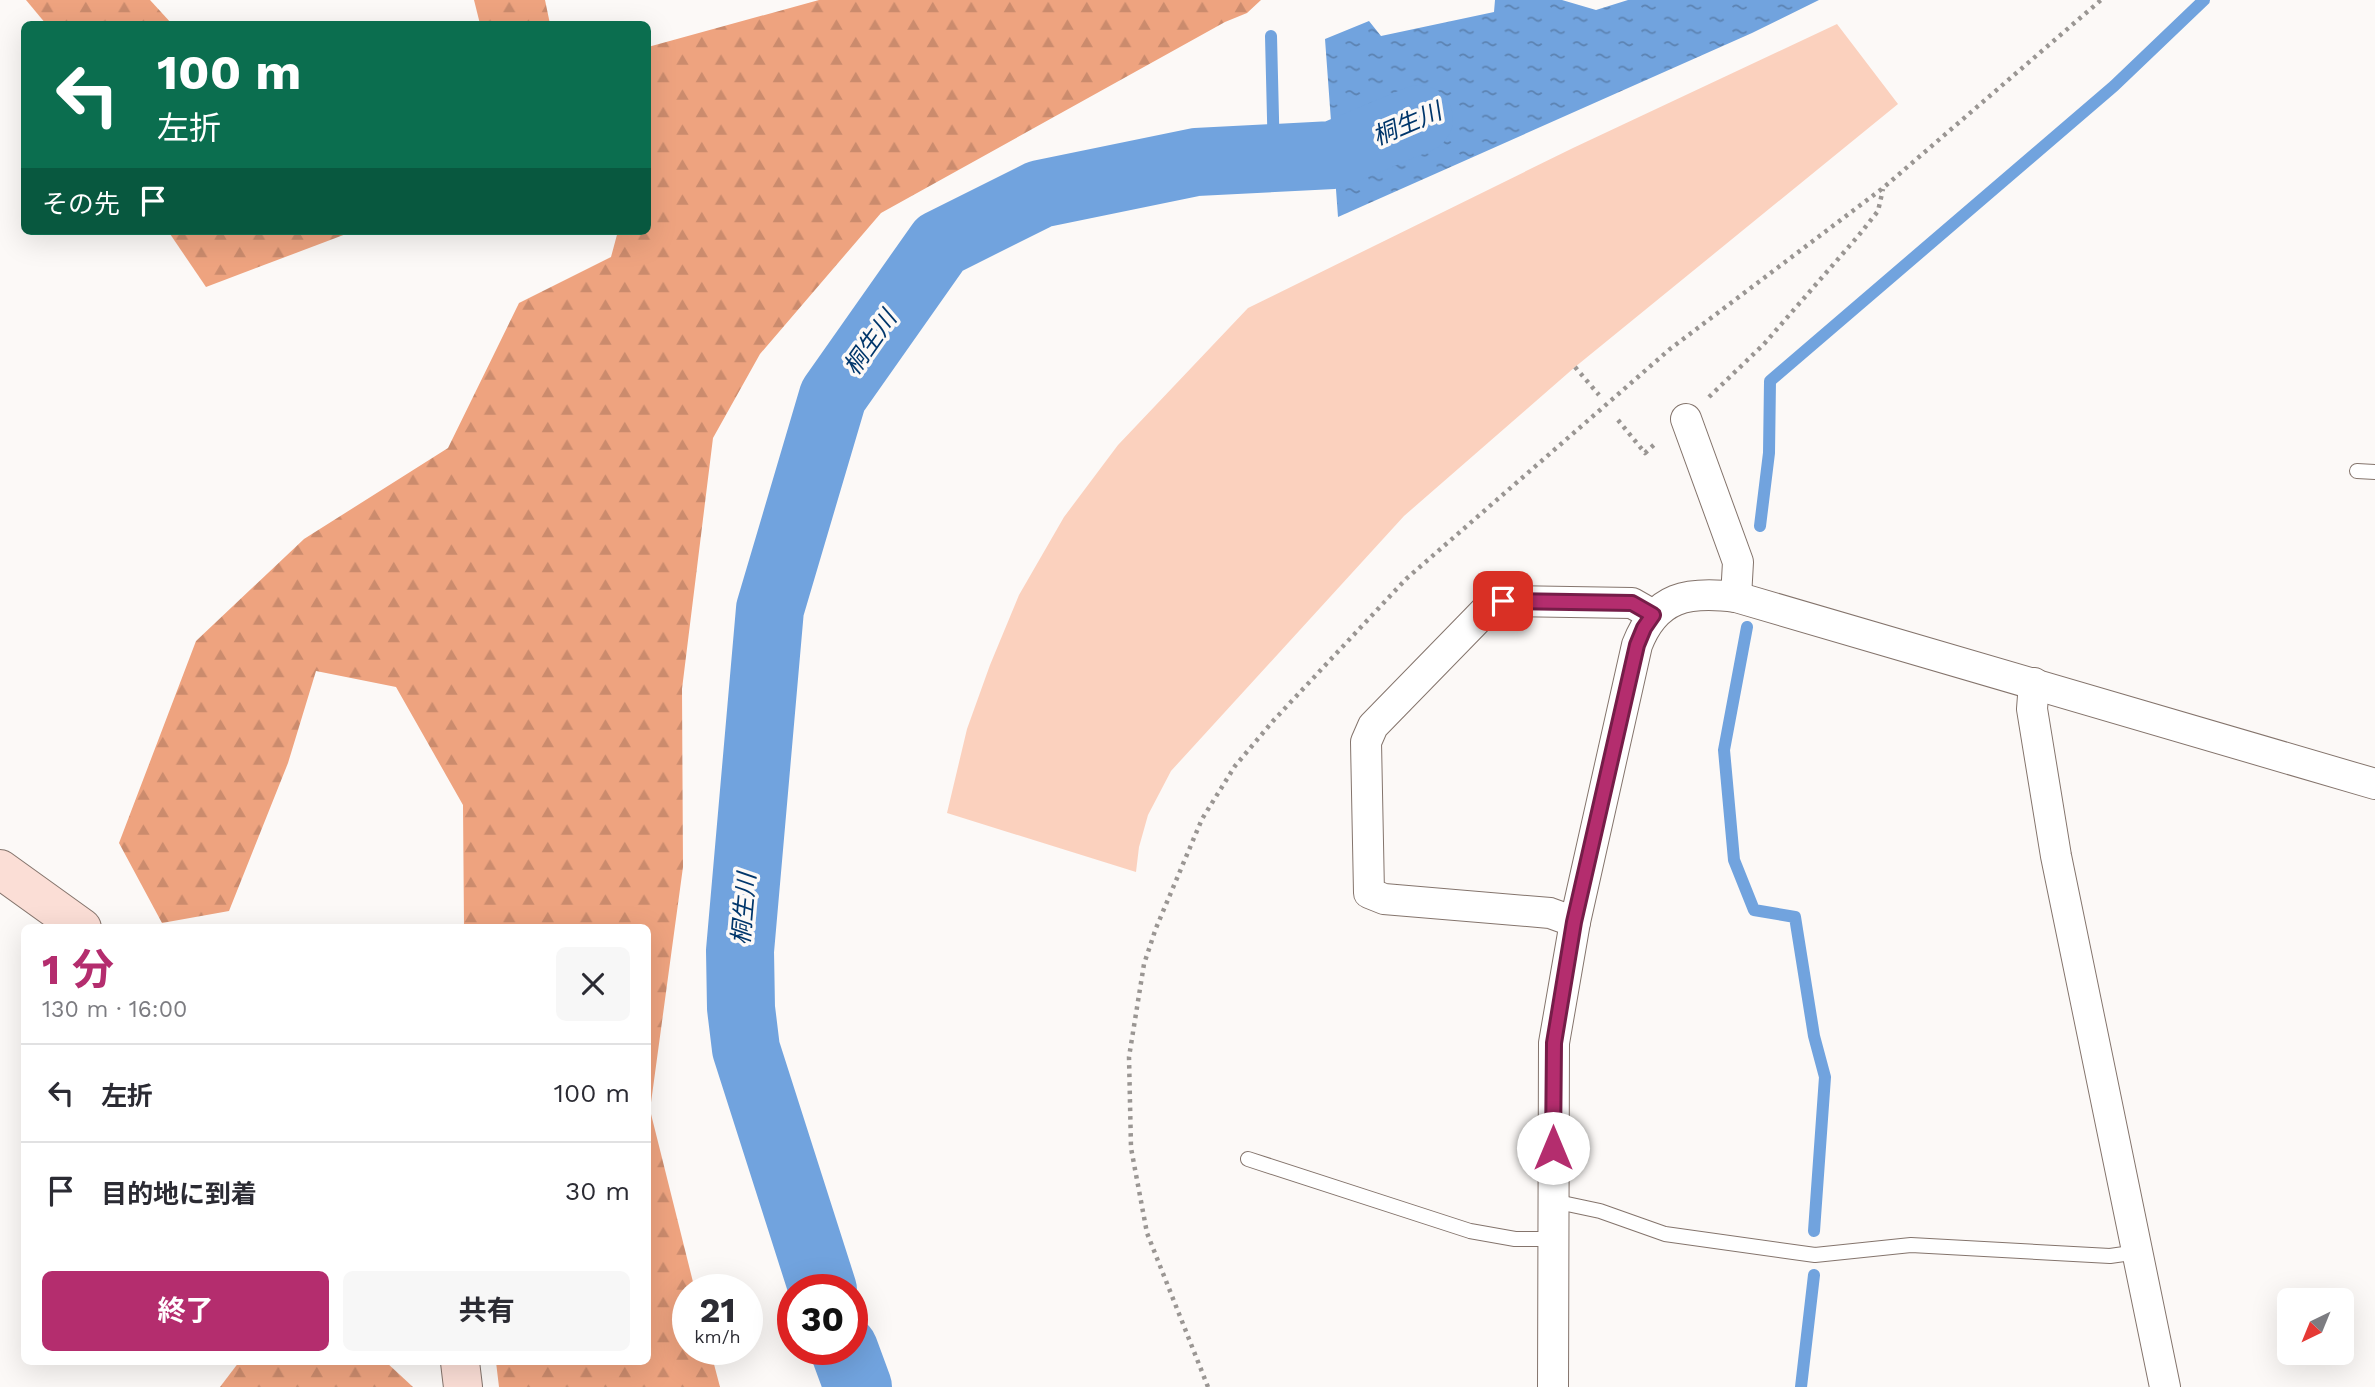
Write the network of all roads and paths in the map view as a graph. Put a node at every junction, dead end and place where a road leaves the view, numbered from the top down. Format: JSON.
{"nodes":[{"id":1,"x":1883,"y":188,"type":"dead end"},
{"id":2,"x":1575,"y":367,"type":"dead end"},
{"id":3,"x":1599,"y":395,"type":"dead end"},
{"id":4,"x":1686,"y":419,"type":"junction"},
{"id":5,"x":1618,"y":420,"type":"dead end"},
{"id":6,"x":2357,"y":471,"type":"dead end"},
{"id":7,"x":2375,"y":472,"type":"edge"},
{"id":8,"x":1736,"y":597,"type":"junction"},
{"id":9,"x":1653,"y":615,"type":"junction"},
{"id":10,"x":2034,"y":683,"type":"junction"},
{"id":11,"x":2375,"y":784,"type":"edge"},
{"id":12,"x":0,"y":869,"type":"edge"},
{"id":13,"x":1574,"y":922,"type":"junction"},
{"id":14,"x":76,"y":924,"type":"edge"},
{"id":15,"x":1248,"y":1159,"type":"dead end"},
{"id":16,"x":1553,"y":1201,"type":"junction"},
{"id":17,"x":1554,"y":1239,"type":"junction"},
{"id":18,"x":2138,"y":1252,"type":"junction"},
{"id":19,"x":460,"y":1365,"type":"edge"},
{"id":20,"x":464,"y":1387,"type":"edge"},
{"id":21,"x":1553,"y":1387,"type":"edge"},
{"id":22,"x":2165,"y":1387,"type":"edge"}],
"edges":[{"from":1,"to":4,"type":"path"},
{"from":2,"to":3,"type":"path"},
{"from":4,"to":5,"type":"path"},
{"from":4,"to":8,"type":"street"},
{"from":6,"to":7,"type":"lane"},
{"from":8,"to":9,"type":"street"},
{"from":8,"to":10,"type":"street"},
{"from":9,"to":13,"type":"street"},
{"from":9,"to":13,"type":"street"},
{"from":10,"to":11,"type":"street"},
{"from":10,"to":18,"type":"street"},
{"from":12,"to":14,"type":"main road"},
{"from":13,"to":16,"type":"street"},
{"from":15,"to":17,"type":"lane"},
{"from":16,"to":17,"type":"street"},
{"from":16,"to":18,"type":"lane"},
{"from":17,"to":21,"type":"street"},
{"from":18,"to":22,"type":"street"},
{"from":19,"to":20,"type":"main road"}]}
